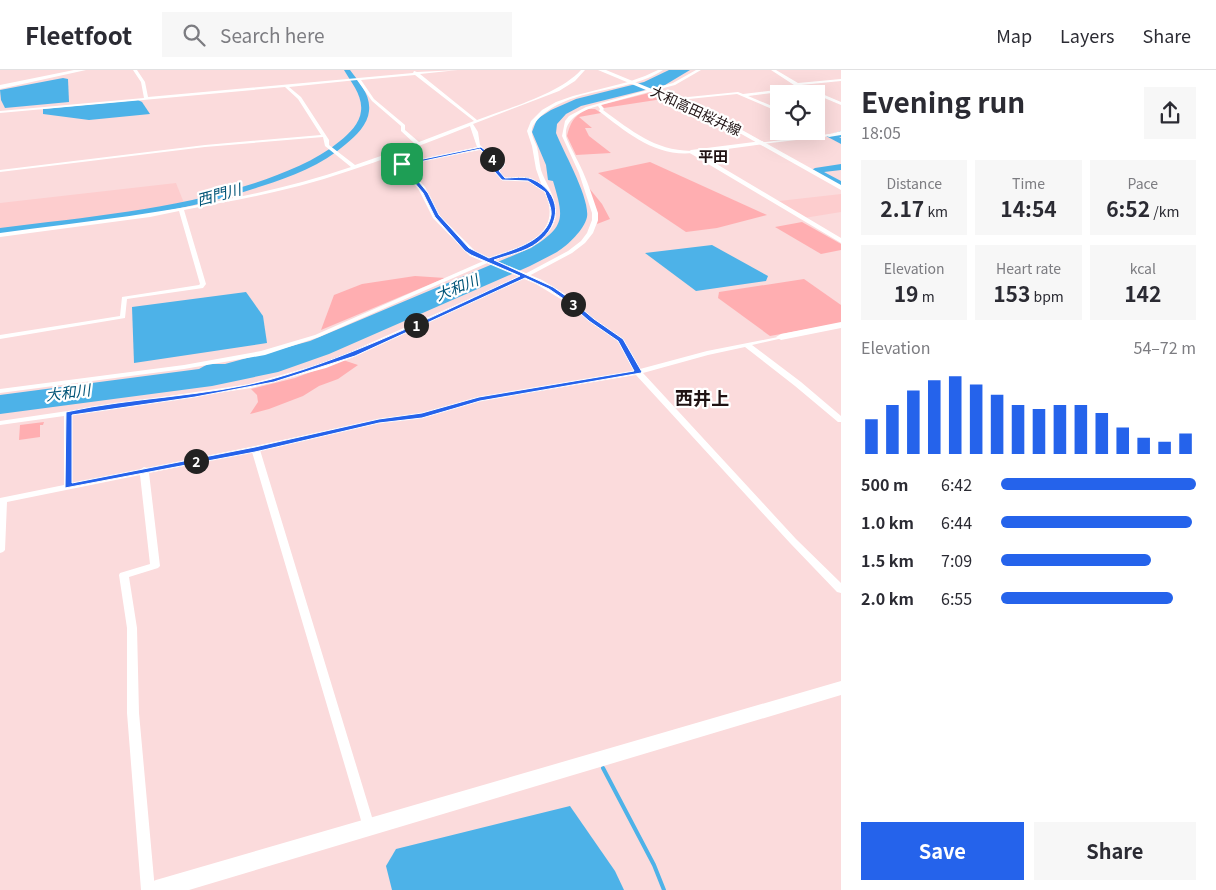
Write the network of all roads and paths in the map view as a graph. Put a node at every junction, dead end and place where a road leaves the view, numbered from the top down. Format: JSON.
{"nodes":[{"id":1,"x":83,"y":70,"type":"edge"},
{"id":2,"x":135,"y":70,"type":"edge"},
{"id":3,"x":456,"y":70,"type":"edge"},
{"id":4,"x":583,"y":70,"type":"edge"},
{"id":5,"x":601,"y":70,"type":"edge"},
{"id":6,"x":661,"y":70,"type":"edge"},
{"id":7,"x":699,"y":70,"type":"edge"},
{"id":8,"x":773,"y":70,"type":"edge"},
{"id":9,"x":414,"y":72,"type":"edge"},
{"id":10,"x":357,"y":79,"type":"junction"},
{"id":11,"x":347,"y":80,"type":"joint"},
{"id":12,"x":841,"y":80,"type":"edge"},
{"id":13,"x":633,"y":83,"type":"junction"},
{"id":14,"x":795,"y":84,"type":"joint"},
{"id":15,"x":285,"y":86,"type":"junction"},
{"id":16,"x":0,"y":87,"type":"edge"},
{"id":17,"x":558,"y":90,"type":"junction"},
{"id":18,"x":653,"y":91,"type":"junction"},
{"id":19,"x":770,"y":93,"type":"edge"},
{"id":20,"x":579,"y":96,"type":"junction"},
{"id":21,"x":744,"y":96,"type":"junction"},
{"id":22,"x":825,"y":97,"type":"edge"},
{"id":23,"x":146,"y":99,"type":"junction"},
{"id":24,"x":586,"y":99,"type":"dead end"},
{"id":25,"x":592,"y":101,"type":"dead end"},
{"id":26,"x":681,"y":101,"type":"junction"},
{"id":27,"x":522,"y":104,"type":"junction"},
{"id":28,"x":841,"y":104,"type":"edge"},
{"id":29,"x":600,"y":106,"type":"junction"},
{"id":30,"x":770,"y":106,"type":"edge"},
{"id":31,"x":531,"y":108,"type":"dead end"},
{"id":32,"x":0,"y":112,"type":"edge"},
{"id":33,"x":476,"y":121,"type":"junction"},
{"id":34,"x":470,"y":123,"type":"junction"},
{"id":35,"x":825,"y":132,"type":"edge"},
{"id":36,"x":841,"y":133,"type":"edge"},
{"id":37,"x":829,"y":134,"type":"junction"},
{"id":38,"x":324,"y":136,"type":"junction"},
{"id":39,"x":417,"y":143,"type":"junction"},
{"id":40,"x":761,"y":143,"type":"junction"},
{"id":41,"x":481,"y":148,"type":"junction"},
{"id":42,"x":691,"y":152,"type":"junction"},
{"id":43,"x":393,"y":154,"type":"junction"},
{"id":44,"x":402,"y":164,"type":"junction"},
{"id":45,"x":354,"y":167,"type":"junction"},
{"id":46,"x":0,"y":171,"type":"edge"},
{"id":47,"x":841,"y":188,"type":"edge"},
{"id":48,"x":547,"y":191,"type":"junction"},
{"id":49,"x":181,"y":210,"type":"junction"},
{"id":50,"x":0,"y":235,"type":"edge"},
{"id":51,"x":841,"y":241,"type":"edge"},
{"id":52,"x":490,"y":261,"type":"junction"},
{"id":53,"x":524,"y":276,"type":"junction"},
{"id":54,"x":567,"y":299,"type":"joint"},
{"id":55,"x":841,"y":325,"type":"edge"},
{"id":56,"x":0,"y":337,"type":"edge"},
{"id":57,"x":781,"y":337,"type":"joint"},
{"id":58,"x":747,"y":345,"type":"junction"},
{"id":59,"x":638,"y":372,"type":"junction"},
{"id":60,"x":0,"y":391,"type":"edge"},
{"id":61,"x":68,"y":413,"type":"junction"},
{"id":62,"x":841,"y":420,"type":"edge"},
{"id":63,"x":0,"y":423,"type":"edge"},
{"id":64,"x":255,"y":450,"type":"junction"},
{"id":65,"x":144,"y":470,"type":"junction"},
{"id":66,"x":68,"y":486,"type":"junction"},
{"id":67,"x":0,"y":550,"type":"edge"},
{"id":68,"x":841,"y":589,"type":"edge"},
{"id":69,"x":841,"y":688,"type":"edge"},
{"id":70,"x":369,"y":826,"type":"junction"},
{"id":71,"x":148,"y":890,"type":"edge"},
{"id":72,"x":156,"y":890,"type":"edge"}],
"edges":[{"from":1,"to":16,"type":"main road"},
{"from":2,"to":23,"type":"street"},
{"from":3,"to":9,"type":"street"},
{"from":4,"to":17,"type":"street"},
{"from":5,"to":13,"type":"main road","name":"大和高田桜井線"},
{"from":6,"to":13,"type":"street"},
{"from":7,"to":18,"type":"street"},
{"from":8,"to":14,"type":"street"},
{"from":9,"to":10,"type":"street"},
{"from":9,"to":33,"type":"street"},
{"from":10,"to":11,"type":"street"},
{"from":10,"to":39,"type":"street"},
{"from":11,"to":15,"type":"street"},
{"from":12,"to":14,"type":"street"},
{"from":13,"to":18,"type":"main road","name":"大和高田桜井線"},
{"from":13,"to":20,"type":"street"},
{"from":15,"to":23,"type":"street"},
{"from":15,"to":38,"type":"street"},
{"from":17,"to":20,"type":"street"},
{"from":17,"to":27,"type":"street"},
{"from":18,"to":26,"type":"main road","name":"大和高田桜井線"},
{"from":18,"to":29,"type":"street"},
{"from":19,"to":21,"type":"street"},
{"from":20,"to":24,"type":"street"},
{"from":20,"to":48,"type":"street"},
{"from":21,"to":26,"type":"street"},
{"from":21,"to":30,"type":"street"},
{"from":22,"to":28,"type":"street"},
{"from":23,"to":32,"type":"street"},
{"from":25,"to":29,"type":"street"},
{"from":26,"to":40,"type":"main road","name":"大和高田桜井線"},
{"from":27,"to":31,"type":"street"},
{"from":27,"to":33,"type":"street"},
{"from":29,"to":42,"type":"street"},
{"from":29,"to":53,"type":"street"},
{"from":33,"to":34,"type":"street"},
{"from":34,"to":39,"type":"street"},
{"from":34,"to":41,"type":"street"},
{"from":35,"to":37,"type":"street"},
{"from":36,"to":37,"type":"street"},
{"from":37,"to":40,"type":"street"},
{"from":38,"to":45,"type":"street"},
{"from":38,"to":46,"type":"street"},
{"from":39,"to":43,"type":"street"},
{"from":40,"to":42,"type":"street"},
{"from":40,"to":47,"type":"main road","name":"大和高田桜井線"},
{"from":41,"to":44,"type":"street"},
{"from":41,"to":48,"type":"street"},
{"from":42,"to":51,"type":"street"},
{"from":43,"to":44,"type":"street"},
{"from":43,"to":45,"type":"street"},
{"from":44,"to":52,"type":"street"},
{"from":45,"to":49,"type":"street"},
{"from":48,"to":52,"type":"street"},
{"from":49,"to":50,"type":"street"},
{"from":49,"to":56,"type":"street"},
{"from":52,"to":53,"type":"street"},
{"from":52,"to":60,"type":"street"},
{"from":53,"to":54,"type":"street"},
{"from":53,"to":61,"type":"street"},
{"from":54,"to":59,"type":"street"},
{"from":55,"to":57,"type":"street"},
{"from":57,"to":58,"type":"street"},
{"from":58,"to":59,"type":"street"},
{"from":58,"to":62,"type":"street"},
{"from":59,"to":64,"type":"street"},
{"from":59,"to":68,"type":"street"},
{"from":61,"to":63,"type":"street"},
{"from":61,"to":66,"type":"street"},
{"from":64,"to":65,"type":"street"},
{"from":64,"to":70,"type":"street"},
{"from":65,"to":66,"type":"street"},
{"from":65,"to":71,"type":"street"},
{"from":66,"to":67,"type":"street"},
{"from":69,"to":70,"type":"street"},
{"from":70,"to":72,"type":"street"}]}
